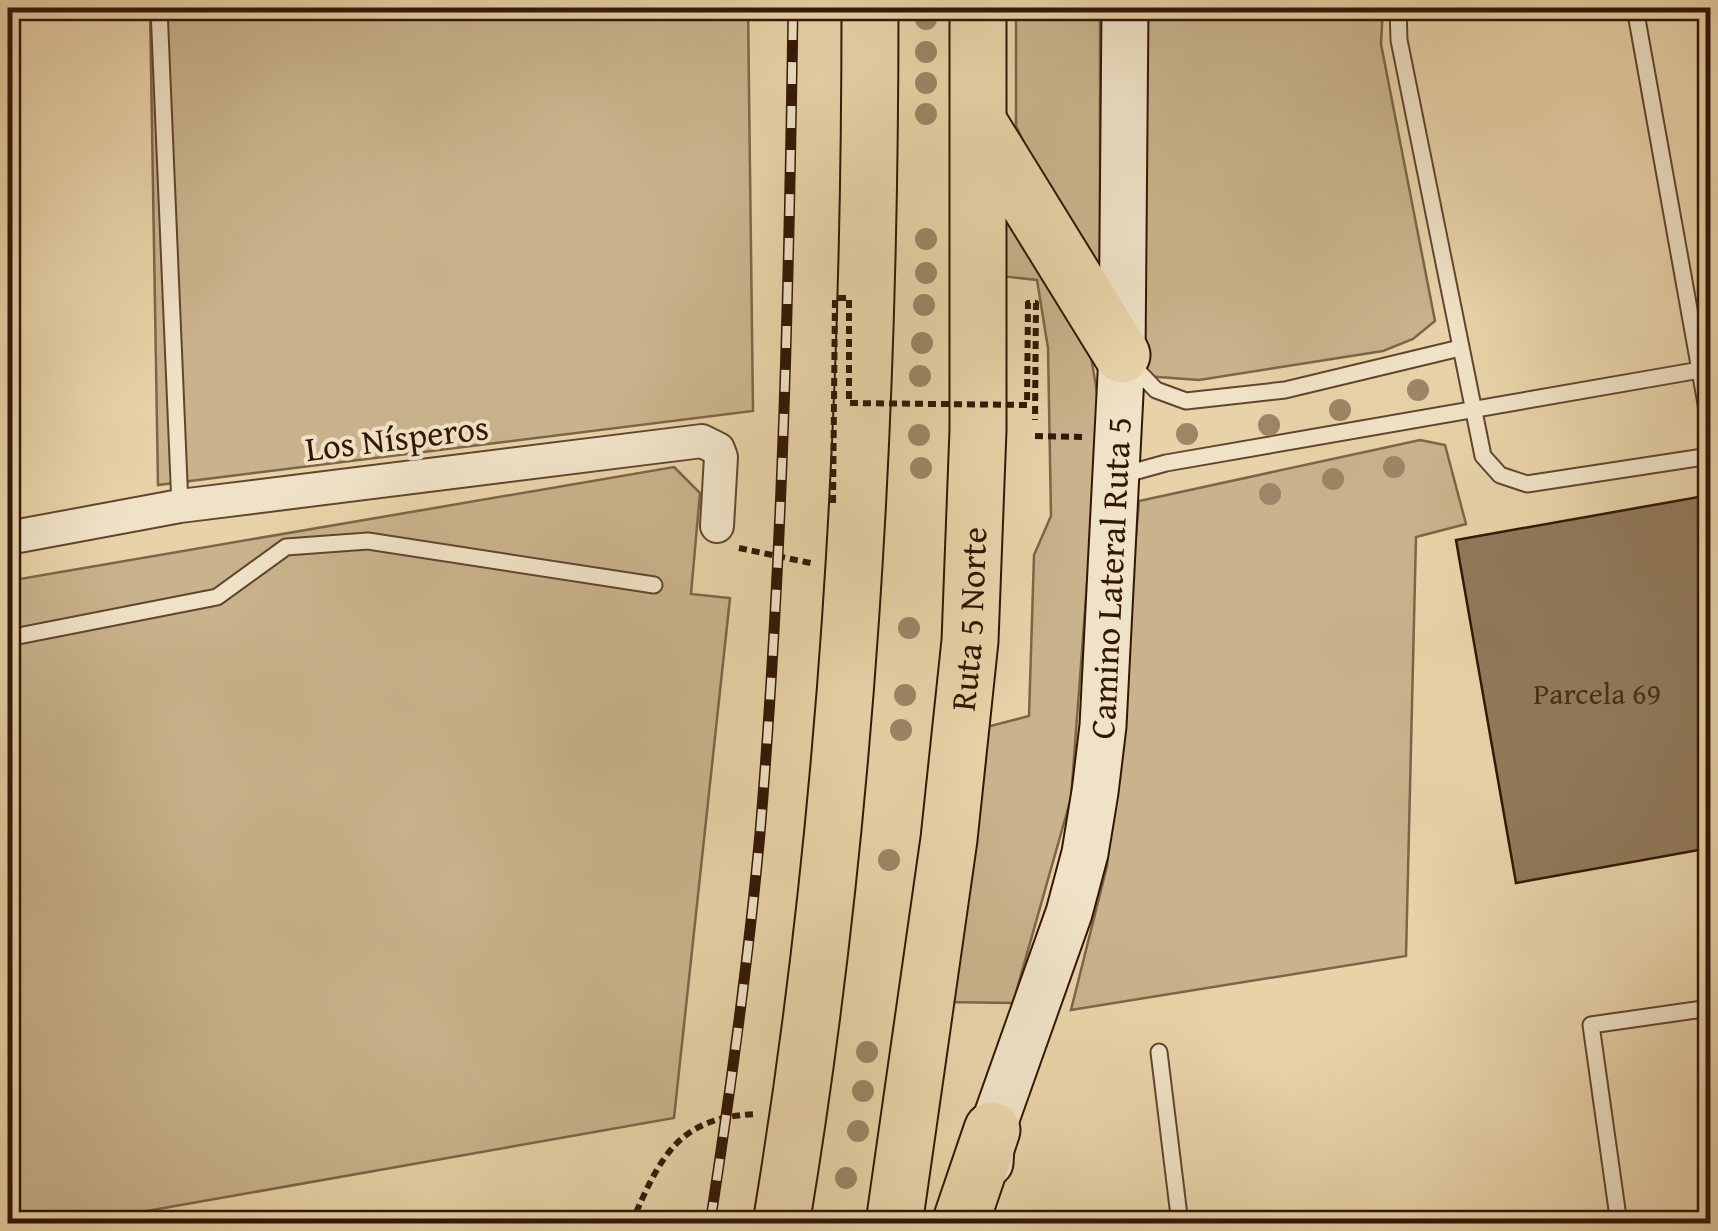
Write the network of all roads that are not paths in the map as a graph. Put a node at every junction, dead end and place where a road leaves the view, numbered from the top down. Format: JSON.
{"nodes":[{"id":1,"x":159,"y":8,"type":"edge"},
{"id":2,"x":870,"y":8,"type":"edge"},
{"id":3,"x":978,"y":8,"type":"edge"},
{"id":4,"x":1125,"y":8,"type":"edge"},
{"id":5,"x":1398,"y":8,"type":"edge"},
{"id":6,"x":1635,"y":8,"type":"edge"},
{"id":7,"x":979,"y":122,"type":"junction"},
{"id":8,"x":1460,"y":348,"type":"junction"},
{"id":9,"x":1122,"y":355,"type":"junction"},
{"id":10,"x":1700,"y":370,"type":"junction"},
{"id":11,"x":1474,"y":412,"type":"junction"},
{"id":12,"x":1710,"y":426,"type":"edge"},
{"id":13,"x":1710,"y":456,"type":"edge"},
{"id":14,"x":1116,"y":477,"type":"junction"},
{"id":15,"x":180,"y":506,"type":"junction"},
{"id":16,"x":718,"y":526,"type":"road end"},
{"id":17,"x":8,"y":538,"type":"edge"},
{"id":18,"x":654,"y":585,"type":"dead end"},
{"id":19,"x":8,"y":638,"type":"edge"},
{"id":20,"x":1710,"y":1008,"type":"edge"},
{"id":21,"x":1159,"y":1052,"type":"dead end"},
{"id":22,"x":992,"y":1130,"type":"junction"},
{"id":23,"x":781,"y":1224,"type":"edge"},
{"id":24,"x":894,"y":1224,"type":"edge"},
{"id":25,"x":960,"y":1224,"type":"edge"},
{"id":26,"x":985,"y":1224,"type":"edge"},
{"id":27,"x":1180,"y":1224,"type":"edge"},
{"id":28,"x":1620,"y":1224,"type":"edge"}],
"edges":[{"from":1,"to":15,"type":"lane"},
{"from":2,"to":23,"type":"highway"},
{"from":3,"to":7,"type":"highway","name":"Ruta 5 Norte"},
{"from":4,"to":9,"type":"street","name":"Camino Lateral Ruta 5"},
{"from":5,"to":8,"type":"lane"},
{"from":6,"to":10,"type":"lane"},
{"from":7,"to":9,"type":"highway"},
{"from":7,"to":24,"type":"highway","name":"Ruta 5 Norte"},
{"from":8,"to":9,"type":"lane"},
{"from":8,"to":11,"type":"lane"},
{"from":9,"to":14,"type":"street","name":"Camino Lateral Ruta 5"},
{"from":10,"to":11,"type":"lane"},
{"from":10,"to":12,"type":"lane"},
{"from":11,"to":13,"type":"lane"},
{"from":11,"to":14,"type":"lane"},
{"from":14,"to":22,"type":"street","name":"Camino Lateral Ruta 5"},
{"from":15,"to":16,"type":"street","name":"Los Nísperos"},
{"from":15,"to":17,"type":"street","name":"Los Nísperos"},
{"from":18,"to":19,"type":"lane"},
{"from":20,"to":28,"type":"lane"},
{"from":21,"to":27,"type":"lane"},
{"from":22,"to":25,"type":"highway"},
{"from":22,"to":26,"type":"street","name":"Camino Lateral Ruta 5"}]}
